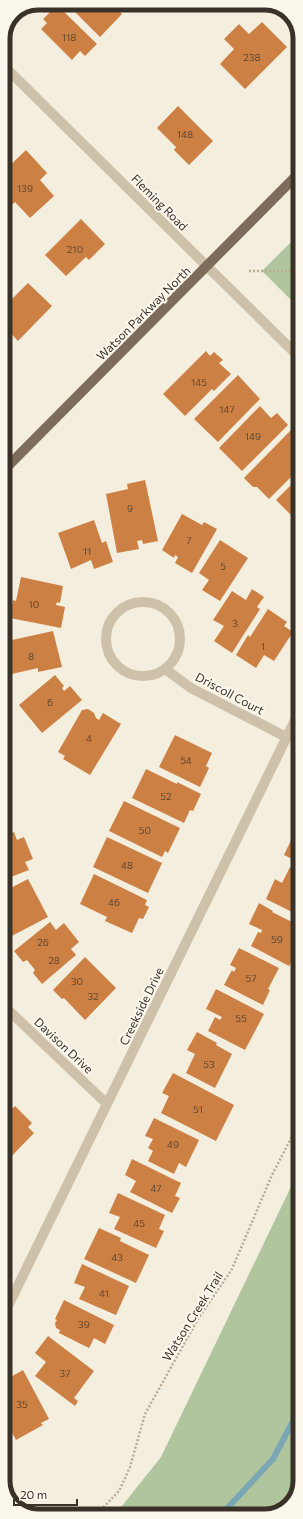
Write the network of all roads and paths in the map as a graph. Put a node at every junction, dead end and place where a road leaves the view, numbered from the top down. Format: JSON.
{"nodes":[{"id":1,"x":10,"y":72,"type":"edge"},
{"id":2,"x":293,"y":179,"type":"edge"},
{"id":3,"x":207,"y":266,"type":"junction"},
{"id":4,"x":249,"y":271,"type":"dead end"},
{"id":5,"x":293,"y":271,"type":"edge"},
{"id":6,"x":293,"y":351,"type":"edge"},
{"id":7,"x":10,"y":464,"type":"edge"},
{"id":8,"x":165,"y":669,"type":"junction"},
{"id":9,"x":293,"y":724,"type":"edge"},
{"id":10,"x":286,"y":737,"type":"junction"},
{"id":11,"x":10,"y":1012,"type":"edge"},
{"id":12,"x":107,"y":1104,"type":"junction"},
{"id":13,"x":293,"y":1134,"type":"edge"},
{"id":14,"x":10,"y":1300,"type":"edge"},
{"id":15,"x":102,"y":1509,"type":"edge"}],
"edges":[{"from":1,"to":3,"type":"street","name":"Fleming Road"},
{"from":2,"to":3,"type":"main road","name":"Watson Parkway North"},
{"from":3,"to":6,"type":"street","name":"Fleming Road"},
{"from":3,"to":7,"type":"main road","name":"Watson Parkway North"},
{"from":4,"to":5,"type":"path"},
{"from":8,"to":8,"type":"street"},
{"from":8,"to":10,"type":"street","name":"Driscoll Court"},
{"from":9,"to":10,"type":"street","name":"Creekside Drive"},
{"from":10,"to":12,"type":"street","name":"Creekside Drive"},
{"from":11,"to":12,"type":"street","name":"Davison Drive"},
{"from":12,"to":14,"type":"street","name":"Creekside Drive"},
{"from":13,"to":15,"type":"path","name":"Watson Creek Trail"}]}
